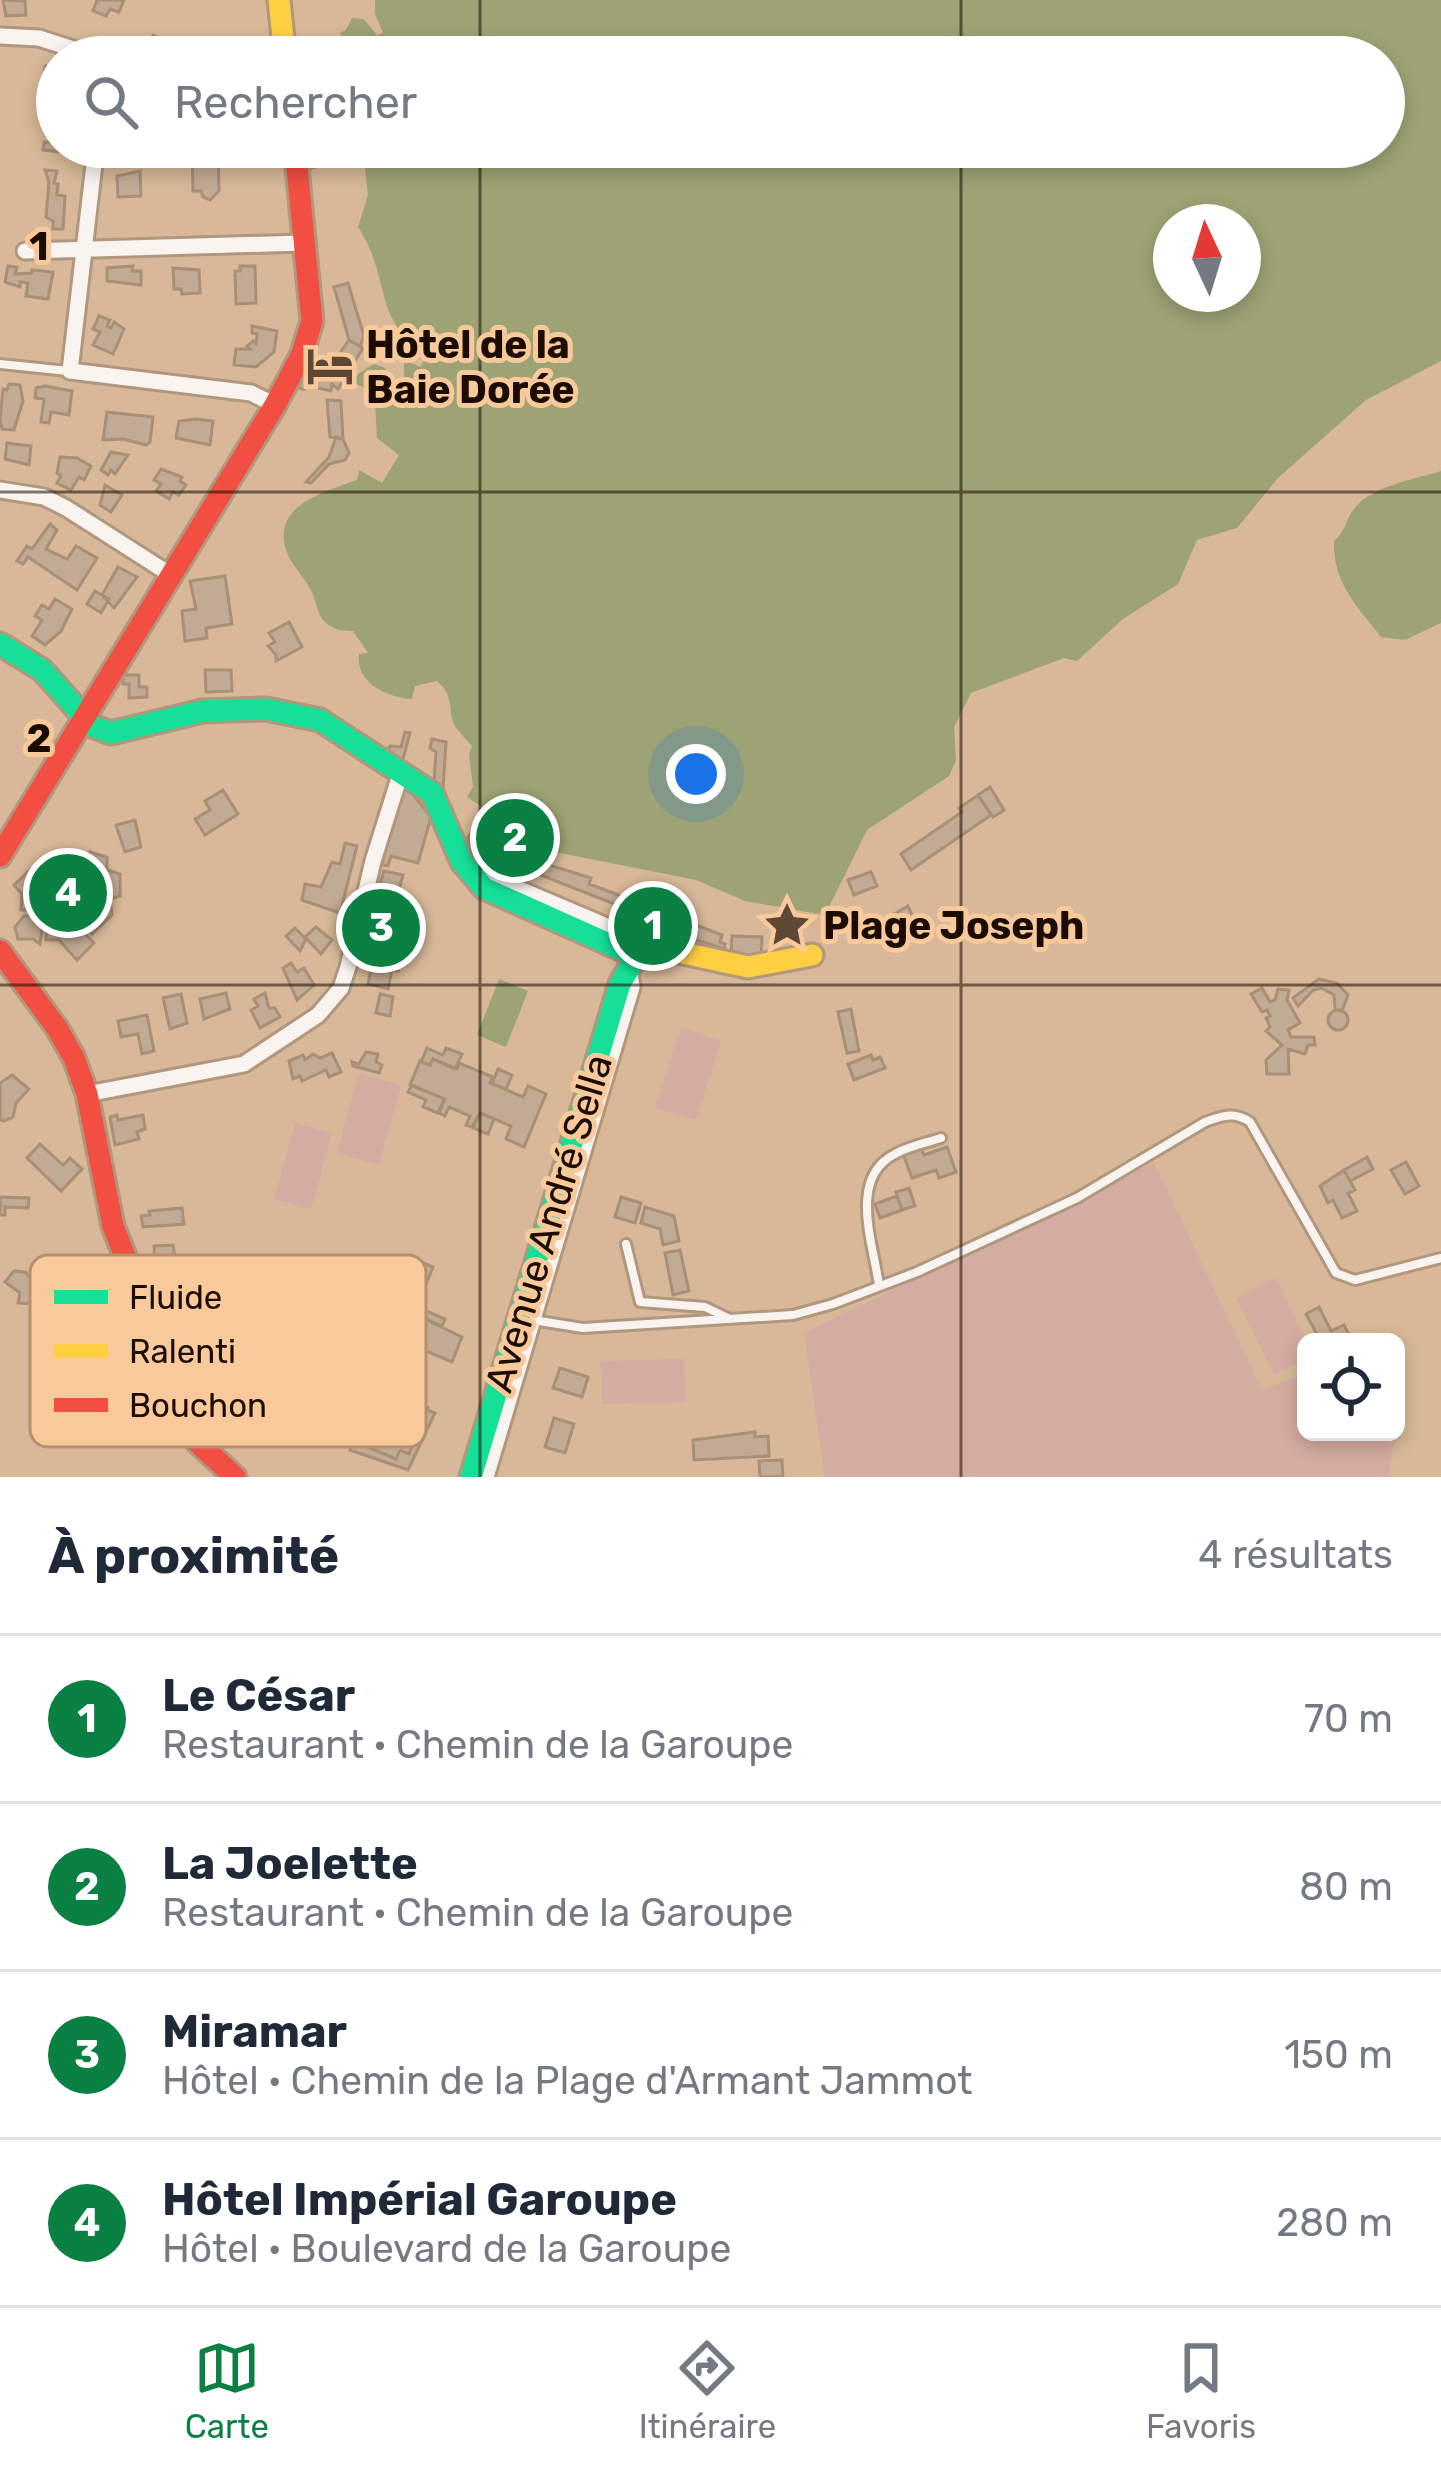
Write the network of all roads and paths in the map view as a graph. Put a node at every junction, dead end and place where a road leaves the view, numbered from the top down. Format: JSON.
{"nodes":[{"id":1,"x":279,"y":0,"type":"edge"},
{"id":2,"x":0,"y":36,"type":"edge"},
{"id":3,"x":283,"y":36,"type":"edge"},
{"id":4,"x":36,"y":38,"type":"edge"},
{"id":5,"x":93,"y":168,"type":"edge"},
{"id":6,"x":297,"y":168,"type":"edge"},
{"id":7,"x":303,"y":243,"type":"junction"},
{"id":8,"x":25,"y":251,"type":"dead end"},
{"id":9,"x":83,"y":251,"type":"junction"},
{"id":10,"x":0,"y":364,"type":"edge"},
{"id":11,"x":70,"y":371,"type":"junction"},
{"id":12,"x":275,"y":405,"type":"junction"},
{"id":13,"x":0,"y":490,"type":"edge"},
{"id":14,"x":171,"y":575,"type":"junction"},
{"id":15,"x":0,"y":644,"type":"edge"},
{"id":16,"x":83,"y":714,"type":"junction"},
{"id":17,"x":401,"y":772,"type":"junction"},
{"id":18,"x":0,"y":856,"type":"edge"},
{"id":19,"x":0,"y":951,"type":"edge"},
{"id":20,"x":812,"y":955,"type":"dead end"},
{"id":21,"x":633,"y":965,"type":"junction"},
{"id":22,"x":87,"y":1094,"type":"junction"},
{"id":23,"x":941,"y":1138,"type":"dead end"},
{"id":24,"x":626,"y":1244,"type":"dead end"},
{"id":25,"x":124,"y":1255,"type":"edge"},
{"id":26,"x":1441,"y":1258,"type":"edge"},
{"id":27,"x":879,"y":1286,"type":"junction"},
{"id":28,"x":526,"y":1318,"type":"junction"},
{"id":29,"x":732,"y":1320,"type":"junction"},
{"id":30,"x":202,"y":1447,"type":"edge"},
{"id":31,"x":235,"y":1477,"type":"edge"},
{"id":32,"x":471,"y":1477,"type":"edge"},
{"id":33,"x":486,"y":1477,"type":"edge"}],
"edges":[{"from":1,"to":3,"type":"street"},
{"from":2,"to":4,"type":"street"},
{"from":5,"to":9,"type":"street"},
{"from":6,"to":7,"type":"street"},
{"from":7,"to":9,"type":"street"},
{"from":7,"to":12,"type":"street"},
{"from":8,"to":9,"type":"street"},
{"from":9,"to":11,"type":"street"},
{"from":10,"to":11,"type":"lane"},
{"from":11,"to":12,"type":"street"},
{"from":12,"to":14,"type":"street"},
{"from":13,"to":14,"type":"street"},
{"from":14,"to":16,"type":"street"},
{"from":15,"to":16,"type":"street"},
{"from":16,"to":17,"type":"street"},
{"from":16,"to":18,"type":"street"},
{"from":17,"to":21,"type":"street"},
{"from":17,"to":22,"type":"street"},
{"from":19,"to":22,"type":"street"},
{"from":20,"to":21,"type":"street"},
{"from":21,"to":28,"type":"street","name":"Avenue André Sella"},
{"from":22,"to":25,"type":"street"},
{"from":23,"to":27,"type":"lane"},
{"from":24,"to":29,"type":"lane"},
{"from":26,"to":27,"type":"lane"},
{"from":27,"to":29,"type":"lane"},
{"from":28,"to":29,"type":"lane"},
{"from":28,"to":32,"type":"street","name":"Avenue André Sella"},
{"from":28,"to":33,"type":"street","name":"Avenue André Sella"},
{"from":30,"to":31,"type":"street"}]}
